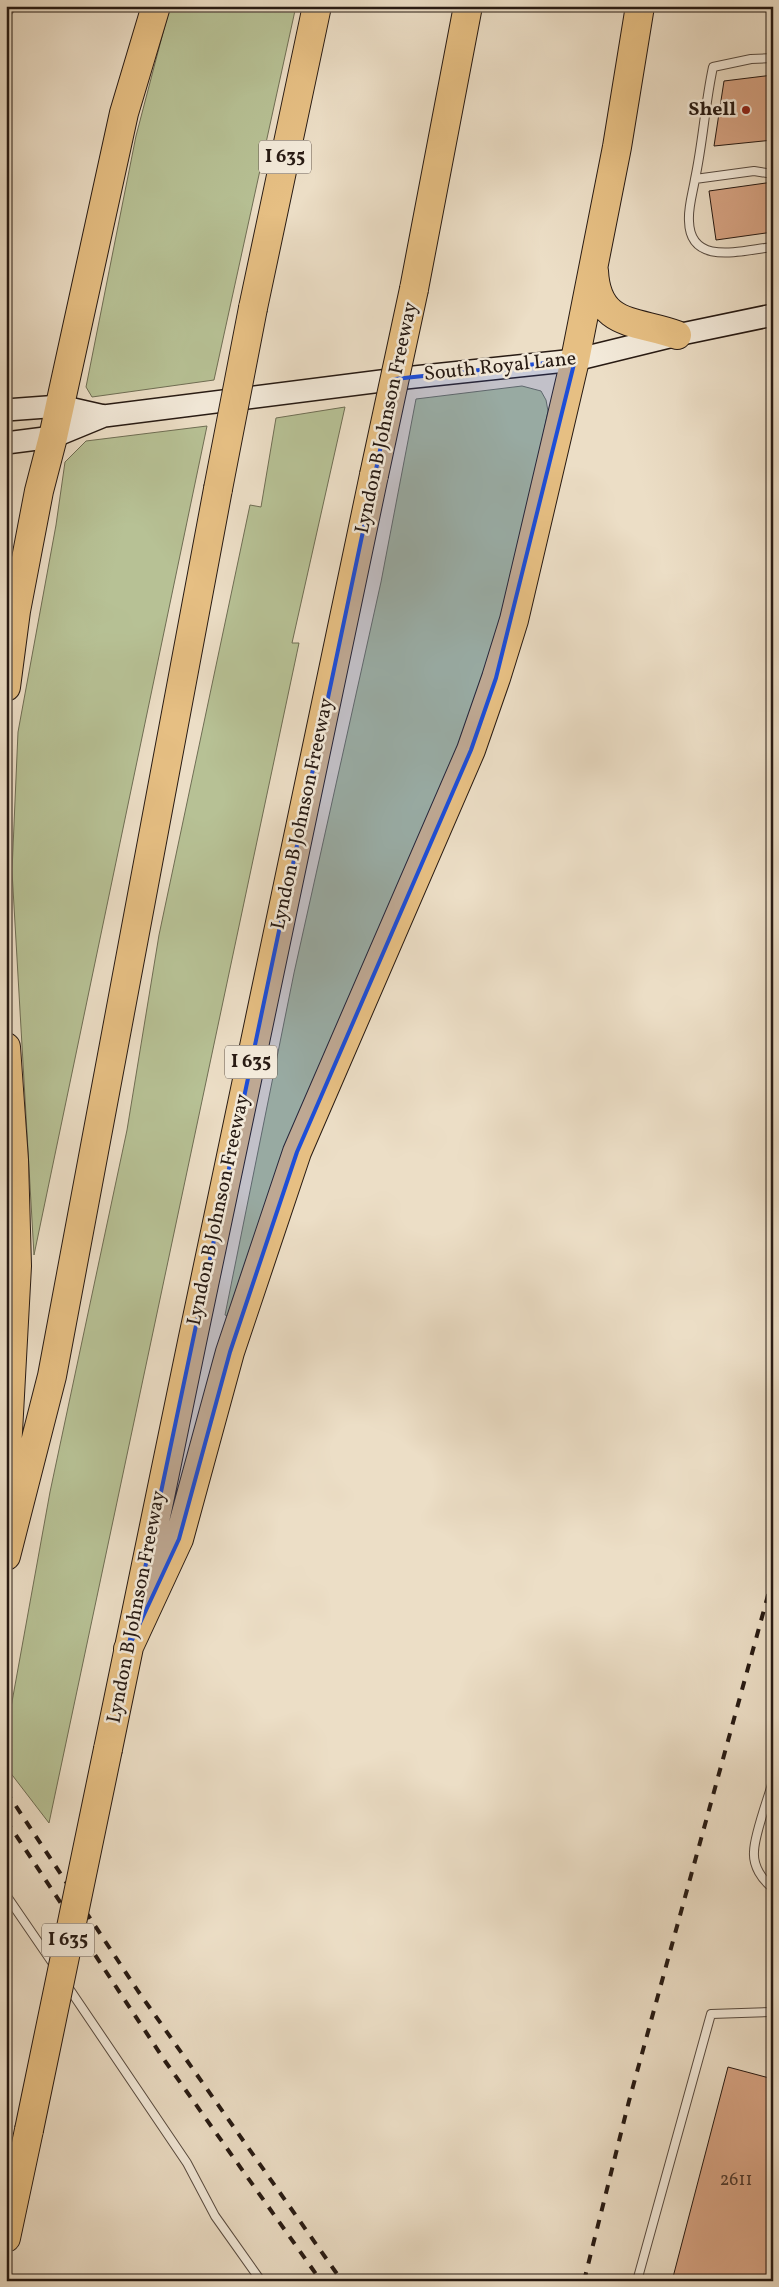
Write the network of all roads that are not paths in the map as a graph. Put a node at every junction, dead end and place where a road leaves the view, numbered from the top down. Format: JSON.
{"nodes":[{"id":1,"x":156,"y":6,"type":"edge"},
{"id":2,"x":317,"y":6,"type":"edge"},
{"id":3,"x":468,"y":6,"type":"edge"},
{"id":4,"x":640,"y":6,"type":"edge"},
{"id":5,"x":773,"y":58,"type":"edge"},
{"id":6,"x":773,"y":174,"type":"edge"},
{"id":7,"x":695,"y":179,"type":"junction"},
{"id":8,"x":773,"y":247,"type":"edge"},
{"id":9,"x":594,"y":259,"type":"junction"},
{"id":10,"x":773,"y":315,"type":"edge"},
{"id":11,"x":676,"y":335,"type":"junction"},
{"id":12,"x":576,"y":360,"type":"junction"},
{"id":13,"x":60,"y":406,"type":"junction"},
{"id":14,"x":6,"y":410,"type":"edge"},
{"id":15,"x":104,"y":416,"type":"junction"},
{"id":16,"x":53,"y":436,"type":"junction"},
{"id":17,"x":6,"y":443,"type":"edge"},
{"id":18,"x":6,"y":687,"type":"edge"},
{"id":19,"x":6,"y":1047,"type":"edge"},
{"id":20,"x":6,"y":1469,"type":"edge"},
{"id":21,"x":6,"y":1556,"type":"edge"},
{"id":22,"x":128,"y":1649,"type":"junction"},
{"id":23,"x":773,"y":1780,"type":"edge"},
{"id":24,"x":773,"y":1888,"type":"edge"},
{"id":25,"x":6,"y":1895,"type":"edge"},
{"id":26,"x":773,"y":2012,"type":"edge"},
{"id":27,"x":6,"y":2238,"type":"edge"},
{"id":28,"x":261,"y":2281,"type":"edge"},
{"id":29,"x":637,"y":2281,"type":"edge"}],
"edges":[{"from":1,"to":13,"type":"highway"},
{"from":2,"to":21,"type":"highway","number":"I 635","bridge":true},
{"from":3,"to":22,"type":"highway","name":"Lyndon B Johnson Freeway","number":"I 635","bridge":true},
{"from":4,"to":9,"type":"highway"},
{"from":5,"to":7,"type":"lane"},
{"from":6,"to":7,"type":"lane"},
{"from":7,"to":8,"type":"lane"},
{"from":9,"to":11,"type":"highway"},
{"from":9,"to":12,"type":"highway"},
{"from":10,"to":11,"type":"main road","name":"South Royal Lane"},
{"from":11,"to":12,"type":"main road","name":"South Royal Lane"},
{"from":12,"to":15,"type":"main road","name":"South Royal Lane"},
{"from":12,"to":22,"type":"highway"},
{"from":13,"to":14,"type":"main road","name":"South Royal Lane"},
{"from":13,"to":15,"type":"main road","name":"South Royal Lane"},
{"from":13,"to":16,"type":"highway"},
{"from":15,"to":16,"type":"main road","name":"South Royal Lane"},
{"from":16,"to":17,"type":"main road","name":"South Royal Lane"},
{"from":16,"to":18,"type":"highway"},
{"from":19,"to":20,"type":"highway"},
{"from":22,"to":27,"type":"highway","name":"Lyndon B Johnson Freeway","number":"I 635","bridge":true},
{"from":23,"to":24,"type":"lane"},
{"from":25,"to":28,"type":"lane"},
{"from":26,"to":29,"type":"lane"}]}
